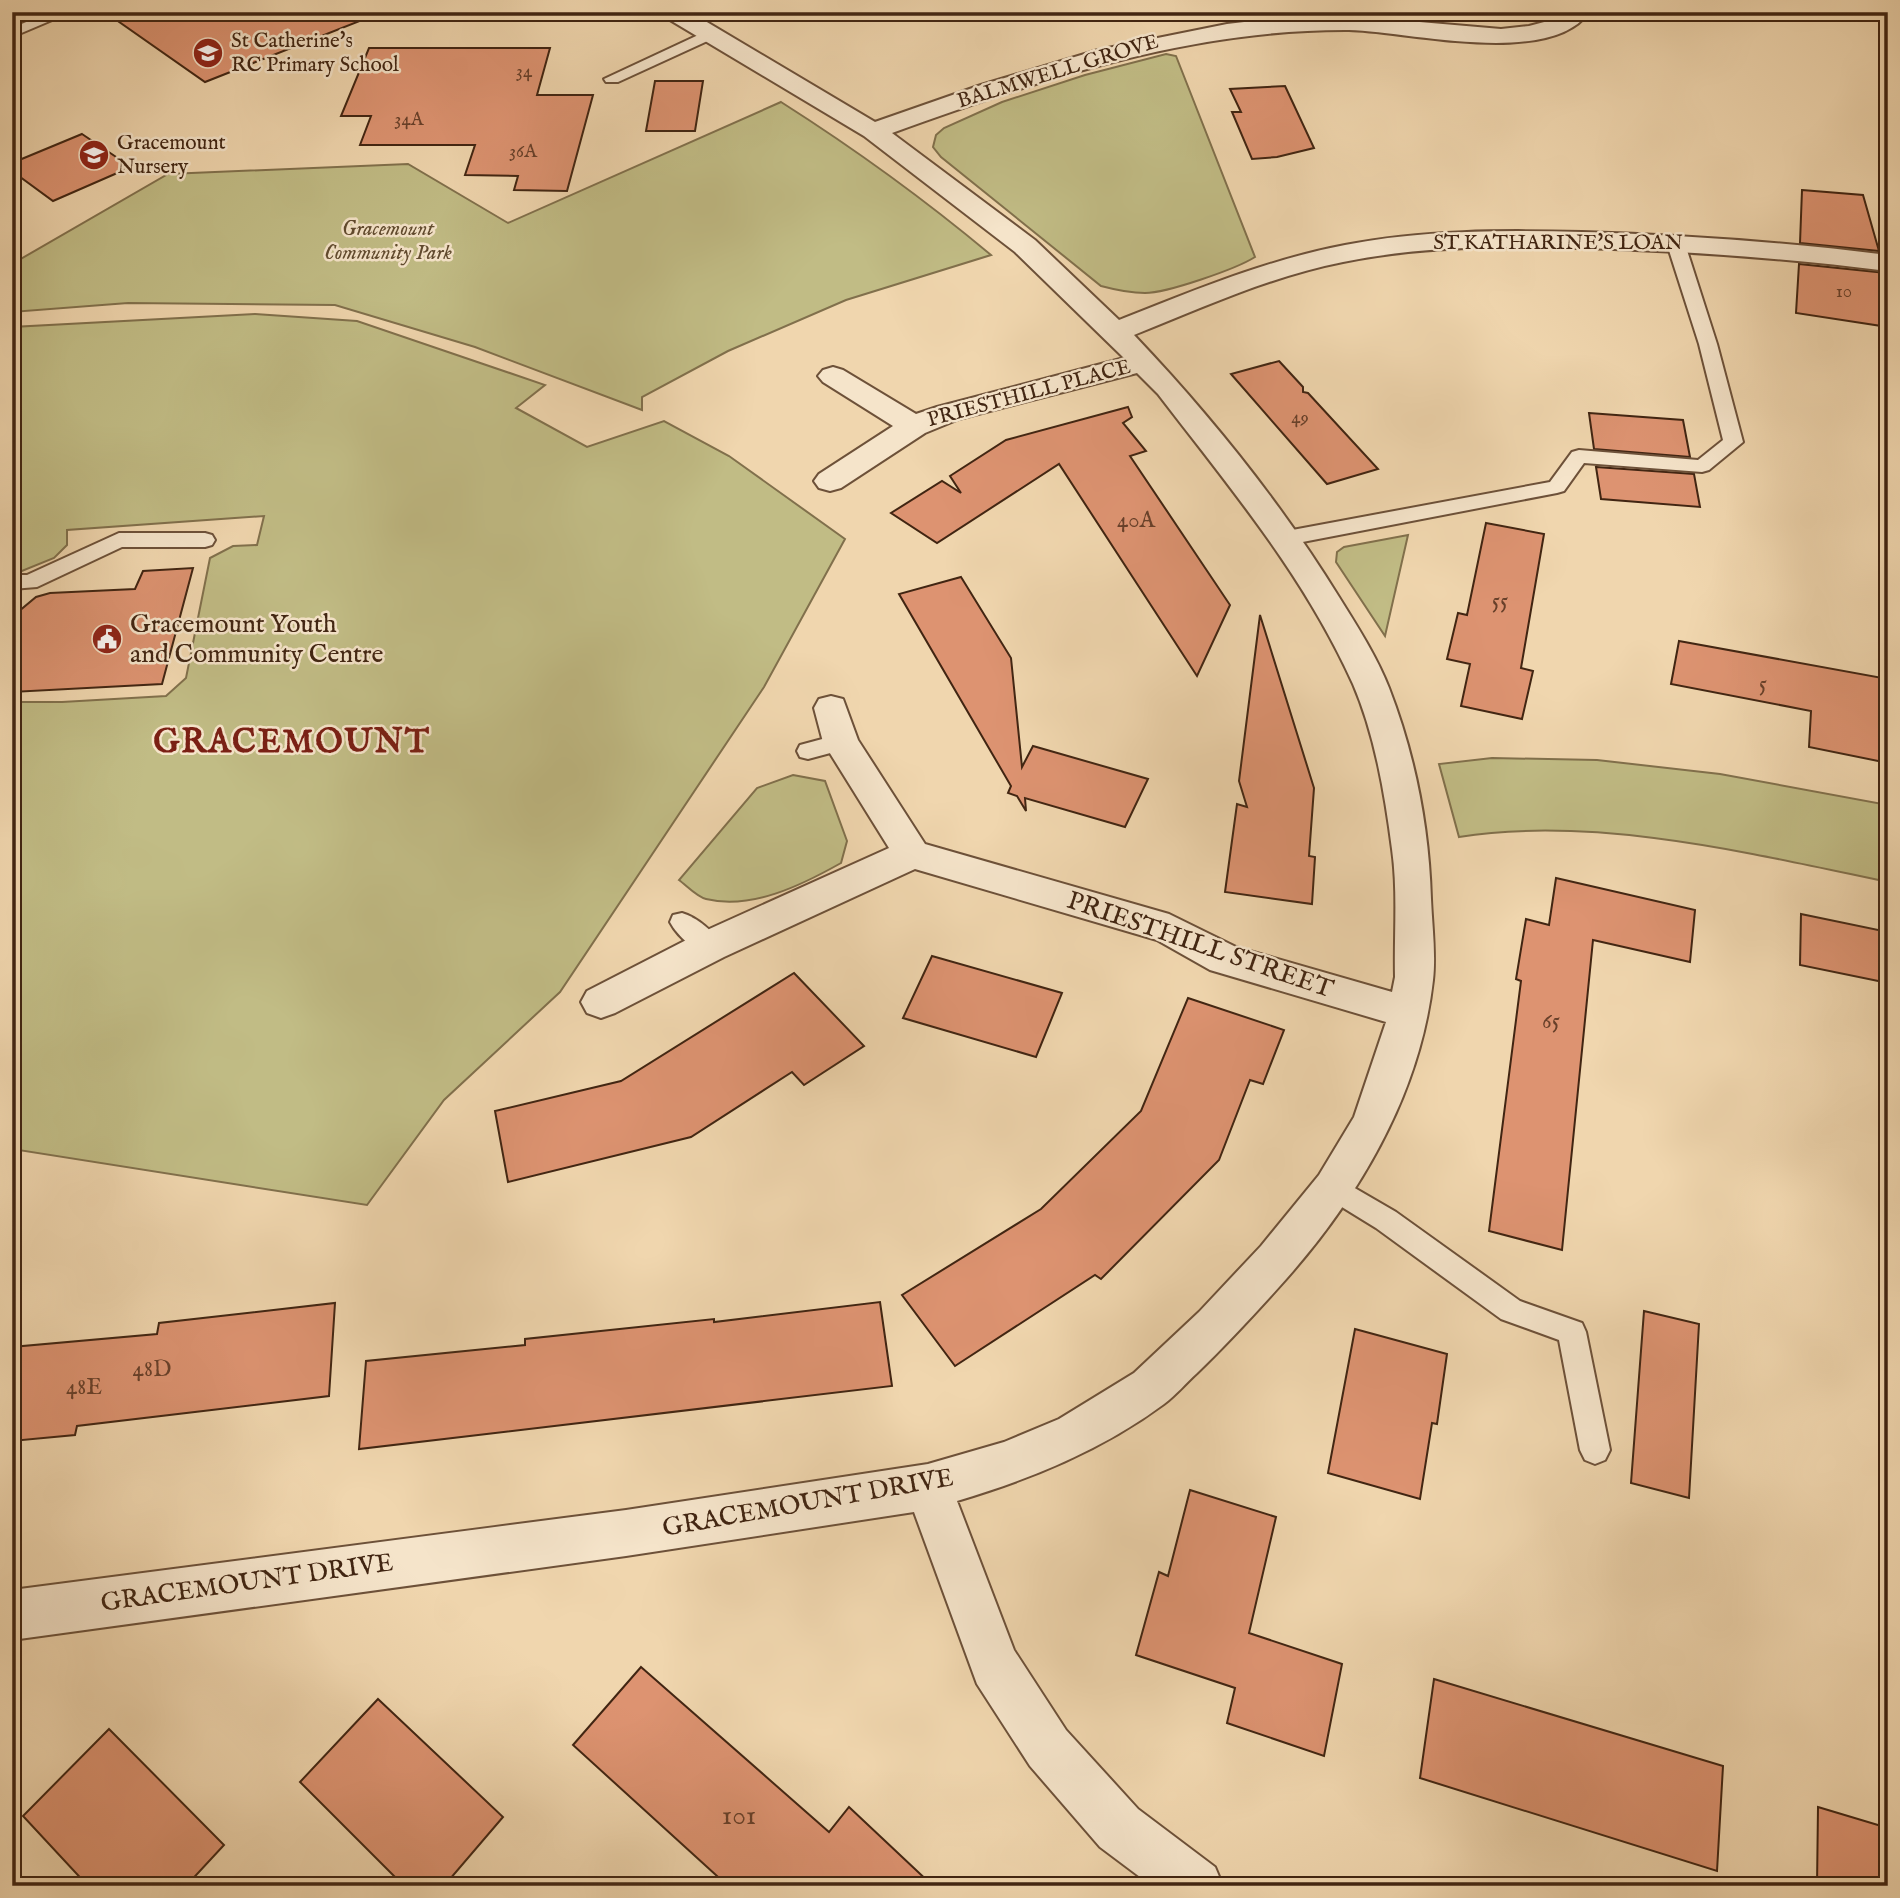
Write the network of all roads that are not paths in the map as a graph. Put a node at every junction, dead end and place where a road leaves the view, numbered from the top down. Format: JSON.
{"nodes":[{"id":1,"x":64,"y":12,"type":"edge"},
{"id":2,"x":673,"y":12,"type":"edge"},
{"id":3,"x":1577,"y":12,"type":"edge"},
{"id":4,"x":12,"y":33,"type":"edge"},
{"id":5,"x":709,"y":36,"type":"junction"},
{"id":6,"x":612,"y":79,"type":"dead end"},
{"id":7,"x":873,"y":131,"type":"junction"},
{"id":8,"x":1675,"y":242,"type":"junction"},
{"id":9,"x":1888,"y":263,"type":"edge"},
{"id":10,"x":1115,"y":332,"type":"junction"},
{"id":11,"x":1144,"y":362,"type":"junction"},
{"id":12,"x":833,"y":376,"type":"dead end"},
{"id":13,"x":914,"y":426,"type":"junction"},
{"id":14,"x":830,"y":481,"type":"dead end"},
{"id":15,"x":1287,"y":538,"type":"junction"},
{"id":16,"x":205,"y":540,"type":"dead end"},
{"id":17,"x":12,"y":582,"type":"edge"},
{"id":18,"x":826,"y":733,"type":"dead end"},
{"id":19,"x":912,"y":854,"type":"junction"},
{"id":20,"x":601,"y":1002,"type":"dead end"},
{"id":21,"x":1408,"y":1013,"type":"junction"},
{"id":22,"x":1334,"y":1188,"type":"junction"},
{"id":23,"x":1595,"y":1450,"type":"dead end"},
{"id":24,"x":928,"y":1487,"type":"junction"},
{"id":25,"x":12,"y":1615,"type":"edge"},
{"id":26,"x":1196,"y":1886,"type":"edge"}],
"edges":[{"from":1,"to":4,"type":"lane"},
{"from":2,"to":5,"type":"street","name":"GRACEMOUNT DRIVE"},
{"from":3,"to":7,"type":"street","name":"BALMWELL GROVE"},
{"from":5,"to":6,"type":"lane"},
{"from":5,"to":7,"type":"street","name":"GRACEMOUNT DRIVE"},
{"from":7,"to":10,"type":"street","name":"GRACEMOUNT DRIVE"},
{"from":8,"to":9,"type":"street","name":"ST KATHARINE'S LOAN"},
{"from":8,"to":10,"type":"street","name":"ST KATHARINE'S LOAN"},
{"from":8,"to":15,"type":"lane"},
{"from":10,"to":11,"type":"street","name":"GRACEMOUNT DRIVE"},
{"from":11,"to":13,"type":"street","name":"PRIESTHILL PLACE"},
{"from":11,"to":15,"type":"street","name":"GRACEMOUNT DRIVE"},
{"from":12,"to":13,"type":"street","name":"PRIESTHILL PLACE"},
{"from":13,"to":14,"type":"street","name":"PRIESTHILL PLACE"},
{"from":15,"to":21,"type":"street","name":"GRACEMOUNT DRIVE"},
{"from":16,"to":17,"type":"lane"},
{"from":18,"to":19,"type":"street"},
{"from":19,"to":20,"type":"street"},
{"from":19,"to":21,"type":"street","name":"PRIESTHILL STREET"},
{"from":21,"to":22,"type":"street","name":"GRACEMOUNT DRIVE"},
{"from":22,"to":23,"type":"lane"},
{"from":22,"to":24,"type":"street","name":"GRACEMOUNT DRIVE"},
{"from":24,"to":25,"type":"street","name":"GRACEMOUNT DRIVE"},
{"from":24,"to":26,"type":"street"}]}
